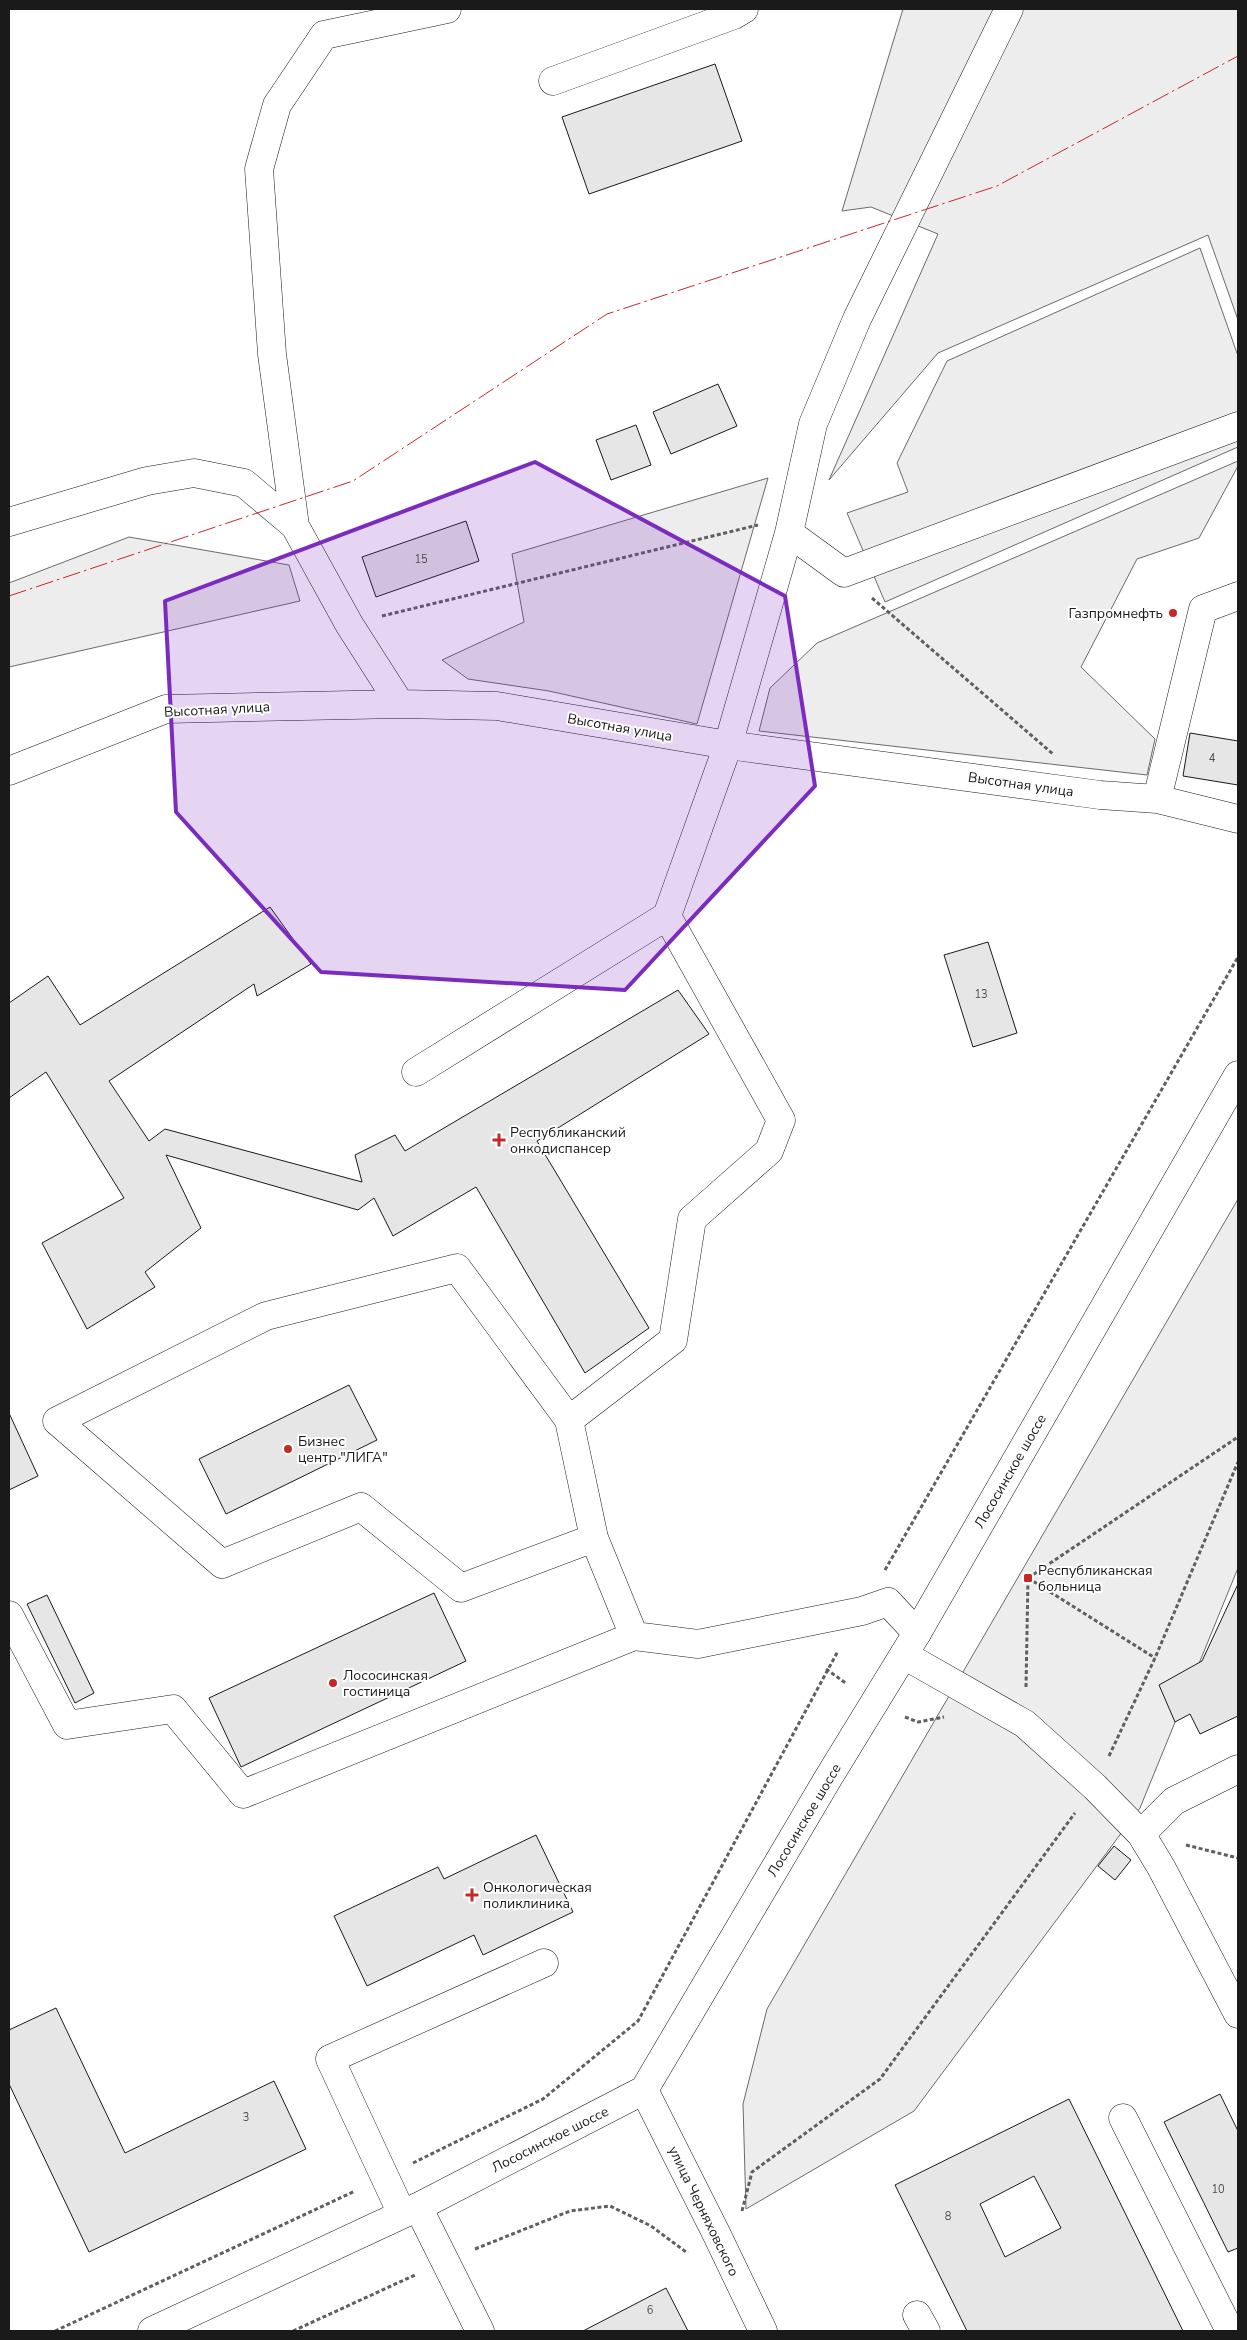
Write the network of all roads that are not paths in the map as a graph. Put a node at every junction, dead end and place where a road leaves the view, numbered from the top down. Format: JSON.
{"nodes":[{"id":1,"x":448,"y":9,"type":"edge"},
{"id":2,"x":744,"y":9,"type":"edge"},
{"id":3,"x":1009,"y":9,"type":"edge"},
{"id":4,"x":553,"y":81,"type":"dead end"},
{"id":5,"x":1238,"y":426,"type":"edge"},
{"id":6,"x":9,"y":522,"type":"edge"},
{"id":7,"x":295,"y":526,"type":"junction"},
{"id":8,"x":789,"y":533,"type":"junction"},
{"id":9,"x":1238,"y":596,"type":"edge"},
{"id":10,"x":400,"y":704,"type":"junction"},
{"id":11,"x":728,"y":745,"type":"junction"},
{"id":12,"x":9,"y":771,"type":"edge"},
{"id":13,"x":1158,"y":799,"type":"junction"},
{"id":14,"x":1238,"y":819,"type":"edge"},
{"id":15,"x":666,"y":916,"type":"junction"},
{"id":16,"x":416,"y":1072,"type":"dead end"},
{"id":17,"x":1238,"y":1075,"type":"edge"},
{"id":18,"x":569,"y":1420,"type":"junction"},
{"id":19,"x":594,"y":1538,"type":"junction"},
{"id":20,"x":9,"y":1615,"type":"edge"},
{"id":21,"x":634,"y":1636,"type":"junction"},
{"id":22,"x":911,"y":1644,"type":"junction"},
{"id":23,"x":1238,"y":1769,"type":"edge"},
{"id":24,"x":1144,"y":1840,"type":"junction"},
{"id":25,"x":544,"y":1962,"type":"dead end"},
{"id":26,"x":1238,"y":2014,"type":"edge"},
{"id":27,"x":644,"y":2090,"type":"junction"},
{"id":28,"x":1123,"y":2118,"type":"dead end"},
{"id":29,"x":410,"y":2211,"type":"junction"},
{"id":30,"x":152,"y":2331,"type":"edge"},
{"id":31,"x":480,"y":2331,"type":"edge"},
{"id":32,"x":763,"y":2331,"type":"edge"},
{"id":33,"x":1230,"y":2331,"type":"edge"}],
"edges":[{"from":1,"to":7,"type":"main road"},
{"from":2,"to":4,"type":"main road"},
{"from":3,"to":8,"type":"main road"},
{"from":5,"to":8,"type":"main road"},
{"from":6,"to":7,"type":"main road"},
{"from":7,"to":10,"type":"main road"},
{"from":8,"to":11,"type":"main road"},
{"from":9,"to":13,"type":"main road"},
{"from":10,"to":11,"type":"main road","name":"Высотная улица"},
{"from":10,"to":12,"type":"main road","name":"Высотная улица"},
{"from":11,"to":13,"type":"main road","name":"Высотная улица"},
{"from":11,"to":15,"type":"main road"},
{"from":13,"to":14,"type":"main road","name":"Высотная улица"},
{"from":15,"to":16,"type":"main road"},
{"from":15,"to":18,"type":"main road"},
{"from":17,"to":22,"type":"main road","name":"Лососинское шоссе"},
{"from":18,"to":19,"type":"main road"},
{"from":18,"to":19,"type":"main road"},
{"from":19,"to":21,"type":"main road"},
{"from":20,"to":21,"type":"main road"},
{"from":21,"to":22,"type":"main road"},
{"from":22,"to":24,"type":"main road"},
{"from":22,"to":27,"type":"main road","name":"Лососинское шоссе"},
{"from":23,"to":24,"type":"main road"},
{"from":24,"to":26,"type":"main road"},
{"from":25,"to":29,"type":"main road"},
{"from":27,"to":29,"type":"main road","name":"Лососинское шоссе"},
{"from":27,"to":32,"type":"main road","name":"улица Черняховского"},
{"from":28,"to":33,"type":"main road"},
{"from":29,"to":30,"type":"main road","name":"Лососинское шоссе"},
{"from":29,"to":31,"type":"main road"}]}
